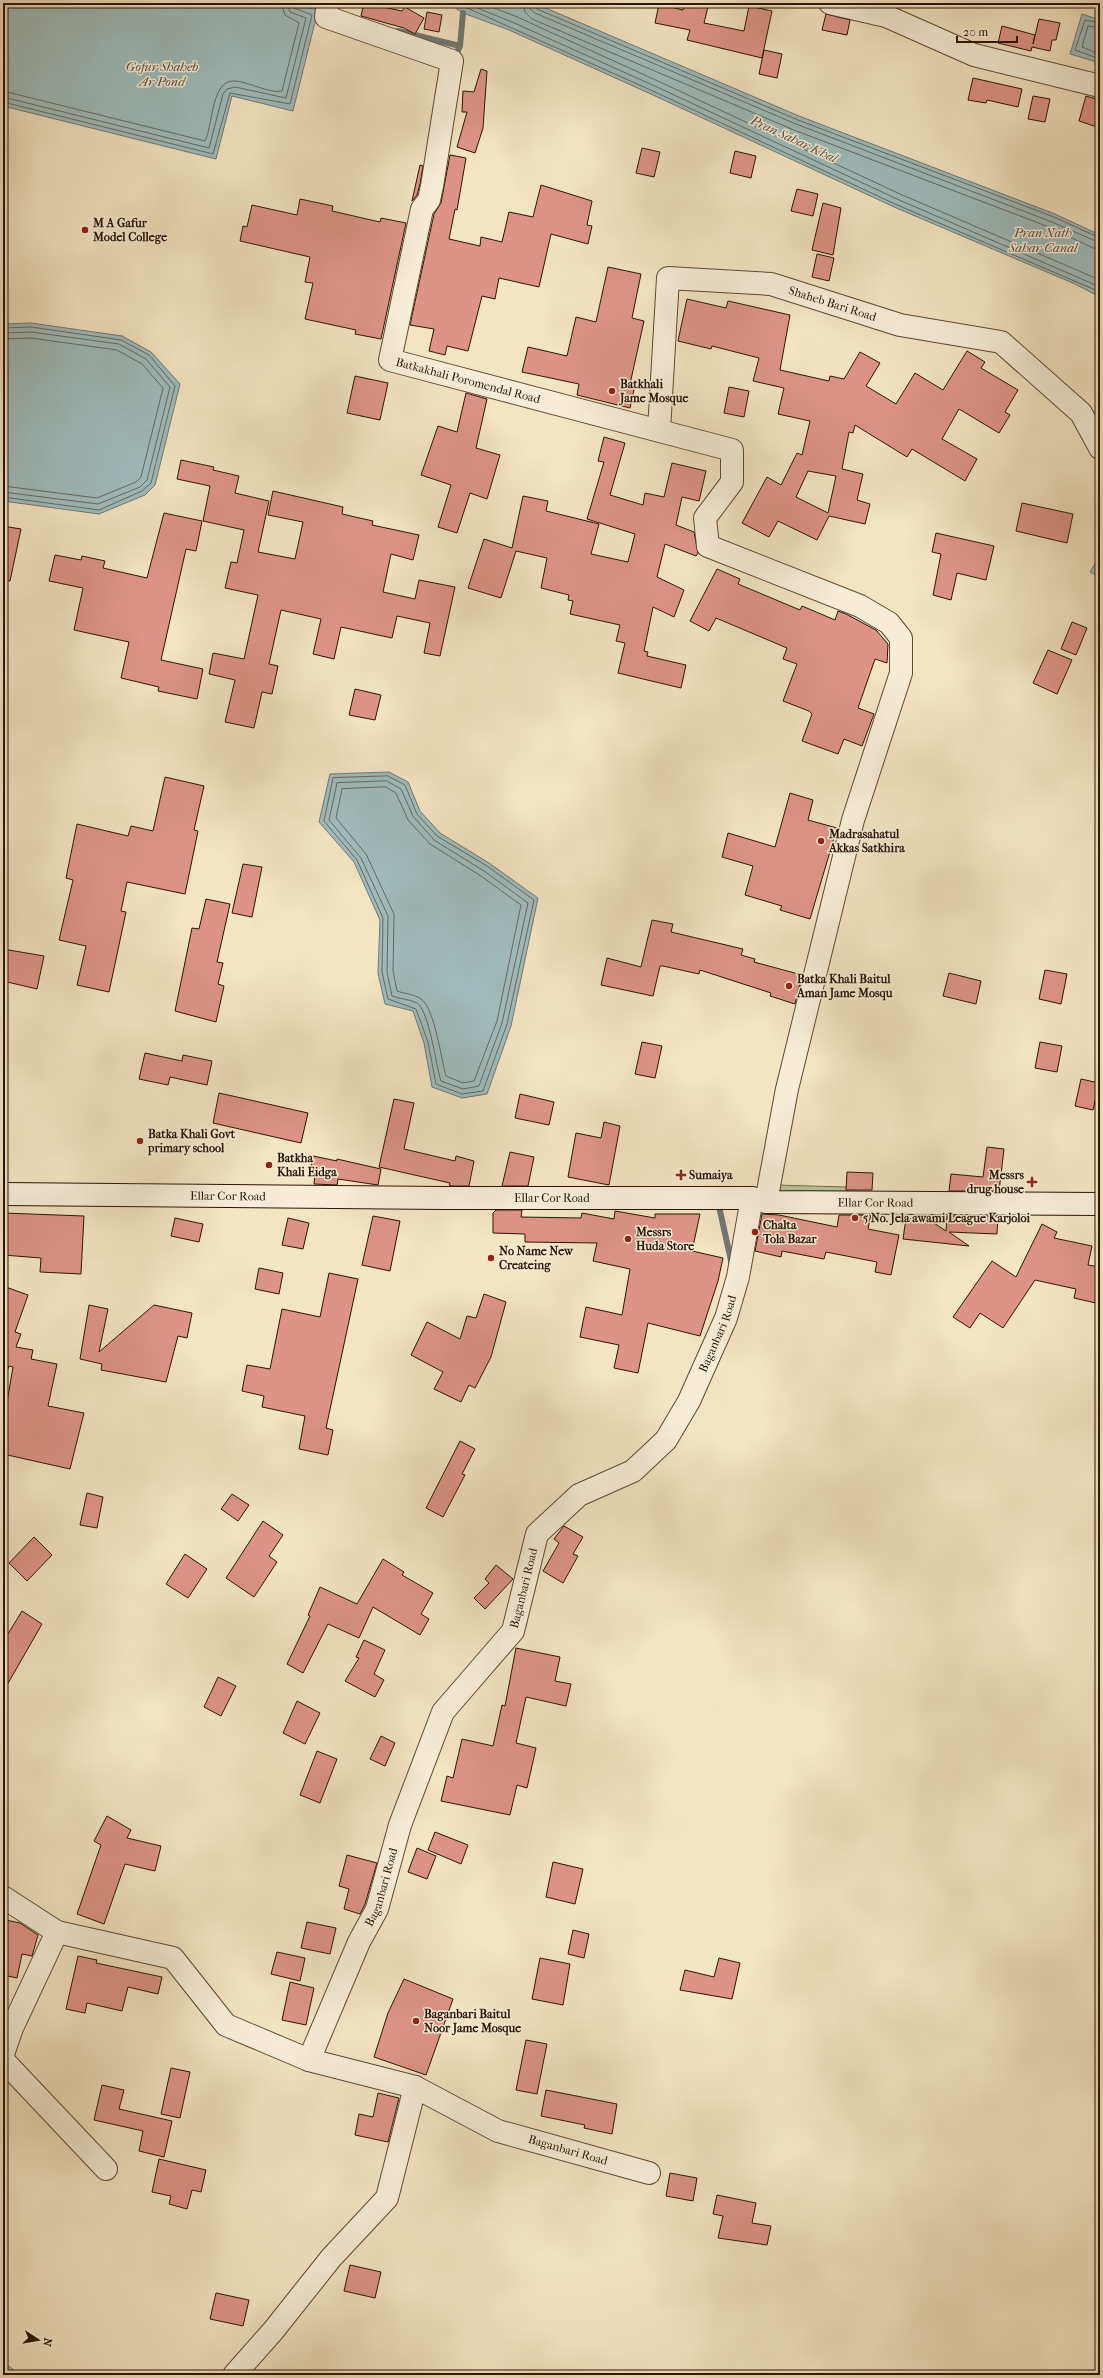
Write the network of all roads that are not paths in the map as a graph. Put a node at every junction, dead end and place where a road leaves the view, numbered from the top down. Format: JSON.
{"nodes":[{"id":1,"x":830,"y":3,"type":"edge"},
{"id":2,"x":327,"y":10,"type":"edge"},
{"id":3,"x":1100,"y":86,"type":"edge"},
{"id":4,"x":659,"y":430,"type":"junction"},
{"id":5,"x":1100,"y":448,"type":"edge"},
{"id":6,"x":708,"y":546,"type":"joint"},
{"id":7,"x":3,"y":1194,"type":"edge"},
{"id":8,"x":759,"y":1200,"type":"junction"},
{"id":9,"x":1100,"y":1204,"type":"edge"},
{"id":10,"x":3,"y":1897,"type":"edge"},
{"id":11,"x":57,"y":1932,"type":"junction"},
{"id":12,"x":3,"y":2054,"type":"edge"},
{"id":13,"x":3,"y":2060,"type":"edge"},
{"id":14,"x":309,"y":2060,"type":"junction"},
{"id":15,"x":415,"y":2087,"type":"junction"},
{"id":16,"x":106,"y":2169,"type":"dead end"},
{"id":17,"x":649,"y":2173,"type":"dead end"},
{"id":18,"x":234,"y":2375,"type":"edge"}],
"edges":[{"from":1,"to":3,"type":"street"},
{"from":2,"to":4,"type":"street","name":"Batkakhali Poromendal Road"},
{"from":4,"to":5,"type":"street","name":"Shaheb Bari Road"},
{"from":4,"to":6,"type":"street","name":"Batkakhali Poromendal Road"},
{"from":6,"to":8,"type":"street","name":"Baganbari Road"},
{"from":7,"to":8,"type":"street","name":"Ellar Cor Road"},
{"from":8,"to":9,"type":"street","name":"Ellar Cor Road"},
{"from":8,"to":14,"type":"street","name":"Baganbari Road"},
{"from":10,"to":11,"type":"street"},
{"from":11,"to":12,"type":"street"},
{"from":11,"to":14,"type":"street","name":"Baganbari Road"},
{"from":13,"to":16,"type":"street"},
{"from":14,"to":15,"type":"street","name":"Baganbari Road"},
{"from":15,"to":17,"type":"street","name":"Baganbari Road"},
{"from":15,"to":18,"type":"street"}]}
